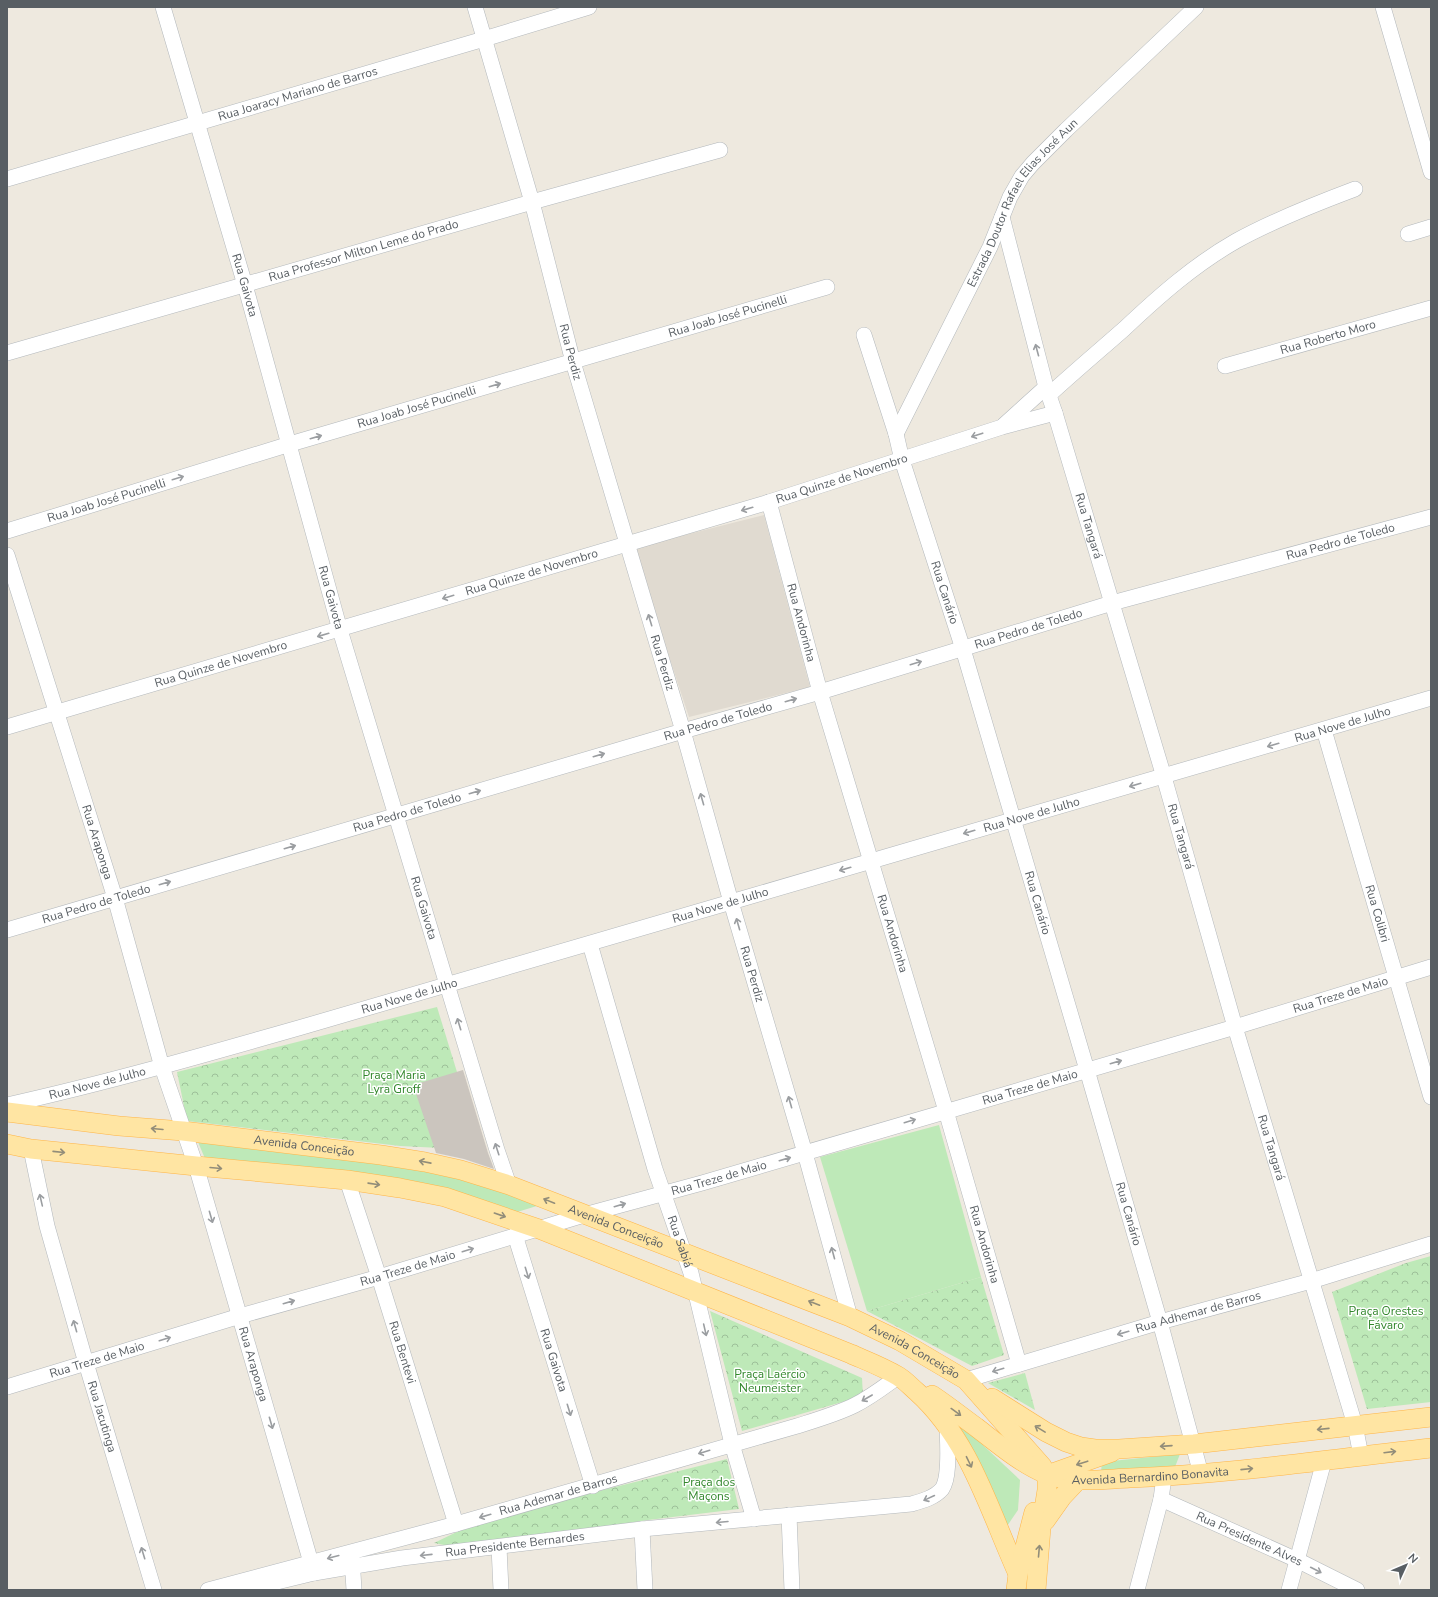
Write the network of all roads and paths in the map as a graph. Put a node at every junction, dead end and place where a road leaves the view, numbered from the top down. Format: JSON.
{"nodes":[{"id":1,"x":163,"y":7,"type":"edge"},
{"id":2,"x":475,"y":7,"type":"edge"},
{"id":3,"x":589,"y":7,"type":"edge"},
{"id":4,"x":1196,"y":7,"type":"edge"},
{"id":5,"x":1383,"y":7,"type":"edge"},
{"id":6,"x":484,"y":39,"type":"junction"},
{"id":7,"x":197,"y":123,"type":"junction"},
{"id":8,"x":720,"y":150,"type":"dead end"},
{"id":9,"x":1431,"y":172,"type":"edge"},
{"id":10,"x":7,"y":179,"type":"edge"},
{"id":11,"x":1355,"y":189,"type":"dead end"},
{"id":12,"x":532,"y":202,"type":"junction"},
{"id":13,"x":1002,"y":217,"type":"junction"},
{"id":14,"x":1431,"y":227,"type":"edge"},
{"id":15,"x":1408,"y":234,"type":"dead end"},
{"id":16,"x":245,"y":285,"type":"junction"},
{"id":17,"x":827,"y":287,"type":"dead end"},
{"id":18,"x":1431,"y":308,"type":"edge"},
{"id":19,"x":864,"y":335,"type":"dead end"},
{"id":20,"x":7,"y":353,"type":"edge"},
{"id":21,"x":573,"y":362,"type":"junction"},
{"id":22,"x":1225,"y":366,"type":"dead end"},
{"id":23,"x":1048,"y":391,"type":"junction"},
{"id":24,"x":1055,"y":413,"type":"junction"},
{"id":25,"x":1002,"y":427,"type":"junction"},
{"id":26,"x":896,"y":434,"type":"junction"},
{"id":27,"x":290,"y":444,"type":"junction"},
{"id":28,"x":902,"y":460,"type":"junction"},
{"id":29,"x":769,"y":502,"type":"junction"},
{"id":30,"x":1431,"y":517,"type":"edge"},
{"id":31,"x":7,"y":531,"type":"edge"},
{"id":32,"x":627,"y":544,"type":"junction"},
{"id":33,"x":7,"y":555,"type":"edge"},
{"id":34,"x":1112,"y":603,"type":"junction"},
{"id":35,"x":340,"y":630,"type":"junction"},
{"id":36,"x":962,"y":649,"type":"junction"},
{"id":37,"x":820,"y":692,"type":"junction"},
{"id":38,"x":1431,"y":698,"type":"edge"},
{"id":39,"x":57,"y":712,"type":"junction"},
{"id":40,"x":7,"y":728,"type":"edge"},
{"id":41,"x":1324,"y":730,"type":"junction"},
{"id":42,"x":683,"y":731,"type":"junction"},
{"id":43,"x":1164,"y":777,"type":"junction"},
{"id":44,"x":397,"y":815,"type":"junction"},
{"id":45,"x":1013,"y":819,"type":"junction"},
{"id":46,"x":871,"y":861,"type":"junction"},
{"id":47,"x":115,"y":898,"type":"junction"},
{"id":48,"x":731,"y":902,"type":"junction"},
{"id":49,"x":7,"y":930,"type":"edge"},
{"id":50,"x":590,"y":944,"type":"junction"},
{"id":51,"x":1431,"y":967,"type":"edge"},
{"id":52,"x":1396,"y":977,"type":"junction"},
{"id":53,"x":448,"y":986,"type":"junction"},
{"id":54,"x":1235,"y":1027,"type":"junction"},
{"id":55,"x":162,"y":1067,"type":"junction"},
{"id":56,"x":1087,"y":1070,"type":"junction"},
{"id":57,"x":1431,"y":1097,"type":"edge"},
{"id":58,"x":7,"y":1105,"type":"edge"},
{"id":59,"x":946,"y":1111,"type":"junction"},
{"id":60,"x":7,"y":1112,"type":"edge"},
{"id":61,"x":183,"y":1131,"type":"junction"},
{"id":62,"x":7,"y":1144,"type":"edge"},
{"id":63,"x":31,"y":1149,"type":"junction"},
{"id":64,"x":805,"y":1153,"type":"junction"},
{"id":65,"x":196,"y":1166,"type":"junction"},
{"id":66,"x":347,"y":1180,"type":"junction"},
{"id":67,"x":509,"y":1185,"type":"junction"},
{"id":68,"x":663,"y":1194,"type":"junction"},
{"id":69,"x":584,"y":1215,"type":"junction"},
{"id":70,"x":539,"y":1229,"type":"junction"},
{"id":71,"x":515,"y":1235,"type":"junction"},
{"id":72,"x":1431,"y":1244,"type":"edge"},
{"id":73,"x":686,"y":1254,"type":"junction"},
{"id":74,"x":379,"y":1277,"type":"junction"},
{"id":75,"x":1311,"y":1281,"type":"junction"},
{"id":76,"x":696,"y":1292,"type":"junction"},
{"id":77,"x":240,"y":1316,"type":"junction"},
{"id":78,"x":850,"y":1317,"type":"junction"},
{"id":79,"x":1160,"y":1322,"type":"junction"},
{"id":80,"x":86,"y":1363,"type":"junction"},
{"id":81,"x":1018,"y":1364,"type":"junction"},
{"id":82,"x":899,"y":1376,"type":"junction"},
{"id":83,"x":966,"y":1380,"type":"junction"},
{"id":84,"x":7,"y":1387,"type":"edge"},
{"id":85,"x":1431,"y":1417,"type":"edge"},
{"id":86,"x":947,"y":1424,"type":"junction"},
{"id":87,"x":1355,"y":1426,"type":"junction"},
{"id":88,"x":732,"y":1444,"type":"junction"},
{"id":89,"x":1194,"y":1444,"type":"junction"},
{"id":90,"x":1431,"y":1448,"type":"edge"},
{"id":91,"x":1119,"y":1450,"type":"junction"},
{"id":92,"x":1361,"y":1456,"type":"junction"},
{"id":93,"x":1324,"y":1461,"type":"junction"},
{"id":94,"x":1201,"y":1474,"type":"junction"},
{"id":95,"x":1047,"y":1475,"type":"junction"},
{"id":96,"x":1164,"y":1477,"type":"junction"},
{"id":97,"x":1078,"y":1480,"type":"junction"},
{"id":98,"x":593,"y":1486,"type":"junction"},
{"id":99,"x":1161,"y":1498,"type":"junction"},
{"id":100,"x":789,"y":1515,"type":"junction"},
{"id":101,"x":754,"y":1519,"type":"junction"},
{"id":102,"x":456,"y":1524,"type":"junction"},
{"id":103,"x":1041,"y":1528,"type":"junction"},
{"id":104,"x":642,"y":1529,"type":"junction"},
{"id":105,"x":499,"y":1547,"type":"junction"},
{"id":106,"x":352,"y":1559,"type":"junction"},
{"id":107,"x":1297,"y":1560,"type":"junction"},
{"id":108,"x":312,"y":1568,"type":"junction"},
{"id":109,"x":1017,"y":1582,"type":"edge"},
{"id":110,"x":154,"y":1590,"type":"edge"},
{"id":111,"x":208,"y":1590,"type":"edge"},
{"id":112,"x":244,"y":1590,"type":"edge"},
{"id":113,"x":354,"y":1590,"type":"edge"},
{"id":114,"x":501,"y":1590,"type":"edge"},
{"id":115,"x":645,"y":1590,"type":"edge"},
{"id":116,"x":792,"y":1590,"type":"edge"},
{"id":117,"x":1036,"y":1590,"type":"edge"},
{"id":118,"x":1137,"y":1590,"type":"edge"},
{"id":119,"x":1289,"y":1590,"type":"edge"},
{"id":120,"x":1357,"y":1590,"type":"edge"}],
"edges":[{"from":1,"to":7,"type":"street","name":"Rua Gaivota"},
{"from":2,"to":6,"type":"street","name":"Rua Perdiz"},
{"from":3,"to":6,"type":"street","name":"Rua Joaracy Mariano de Barros"},
{"from":4,"to":13,"type":"street","name":"Estrada Doutor Rafael Elias José Aun"},
{"from":5,"to":9,"type":"street"},
{"from":6,"to":7,"type":"street","name":"Rua Joaracy Mariano de Barros"},
{"from":6,"to":12,"type":"street","name":"Rua Perdiz"},
{"from":7,"to":10,"type":"street","name":"Rua Joaracy Mariano de Barros"},
{"from":7,"to":16,"type":"street","name":"Rua Gaivota"},
{"from":8,"to":12,"type":"street","name":"Rua Professor Milton Leme do Prado"},
{"from":11,"to":23,"type":"street"},
{"from":12,"to":16,"type":"street","name":"Rua Professor Milton Leme do Prado"},
{"from":12,"to":21,"type":"street","name":"Rua Perdiz"},
{"from":23,"to":13,"type":"street","name":"Rua Tangará","one_way":true},
{"from":13,"to":26,"type":"street","name":"Estrada Doutor Rafael Elias José Aun"},
{"from":14,"to":15,"type":"street"},
{"from":16,"to":20,"type":"street","name":"Rua Professor Milton Leme do Prado"},
{"from":16,"to":27,"type":"street","name":"Rua Gaivota"},
{"from":17,"to":21,"type":"street","name":"Rua Joab José Pucinelli"},
{"from":18,"to":22,"type":"street","name":"Rua Roberto Moro"},
{"from":19,"to":26,"type":"street","name":"Rua Canário"},
{"from":27,"to":21,"type":"street","name":"Rua Joab José Pucinelli","one_way":true},
{"from":21,"to":32,"type":"street","name":"Rua Perdiz"},
{"from":23,"to":24,"type":"street","name":"Rua Tangará"},
{"from":23,"to":25,"type":"street"},
{"from":24,"to":25,"type":"street","name":"Rua Quinze de Novembro"},
{"from":24,"to":34,"type":"street","name":"Rua Tangará"},
{"from":25,"to":28,"type":"street","name":"Rua Quinze de Novembro","one_way":true},
{"from":26,"to":28,"type":"street","name":"Rua Canário"},
{"from":31,"to":27,"type":"street","name":"Rua Joab José Pucinelli","one_way":true},
{"from":27,"to":35,"type":"street","name":"Rua Gaivota"},
{"from":28,"to":29,"type":"street","name":"Rua Quinze de Novembro"},
{"from":28,"to":36,"type":"street","name":"Rua Canário"},
{"from":29,"to":32,"type":"street","name":"Rua Quinze de Novembro","one_way":true},
{"from":29,"to":37,"type":"street","name":"Rua Andorinha"},
{"from":30,"to":34,"type":"street","name":"Rua Pedro de Toledo"},
{"from":32,"to":35,"type":"street","name":"Rua Quinze de Novembro","one_way":true},
{"from":42,"to":32,"type":"street","name":"Rua Perdiz","one_way":true},
{"from":33,"to":39,"type":"street","name":"Rua Araponga"},
{"from":34,"to":36,"type":"street","name":"Rua Pedro de Toledo"},
{"from":34,"to":43,"type":"street","name":"Rua Tangará"},
{"from":35,"to":39,"type":"street","name":"Rua Quinze de Novembro","one_way":true},
{"from":35,"to":44,"type":"street","name":"Rua Gaivota"},
{"from":37,"to":36,"type":"street","name":"Rua Pedro de Toledo","one_way":true},
{"from":36,"to":45,"type":"street","name":"Rua Canário"},
{"from":42,"to":37,"type":"street","name":"Rua Pedro de Toledo","one_way":true},
{"from":37,"to":46,"type":"street","name":"Rua Andorinha"},
{"from":38,"to":41,"type":"street","name":"Rua Nove de Julho"},
{"from":39,"to":40,"type":"street","name":"Rua Quinze de Novembro"},
{"from":39,"to":47,"type":"street","name":"Rua Araponga"},
{"from":41,"to":43,"type":"street","name":"Rua Nove de Julho","one_way":true},
{"from":41,"to":52,"type":"street","name":"Rua Colibri"},
{"from":44,"to":42,"type":"street","name":"Rua Pedro de Toledo","one_way":true},
{"from":48,"to":42,"type":"street","name":"Rua Perdiz","one_way":true},
{"from":43,"to":45,"type":"street","name":"Rua Nove de Julho","one_way":true},
{"from":43,"to":54,"type":"street","name":"Rua Tangará"},
{"from":47,"to":44,"type":"street","name":"Rua Pedro de Toledo","one_way":true},
{"from":44,"to":53,"type":"street","name":"Rua Gaivota"},
{"from":45,"to":46,"type":"street","name":"Rua Nove de Julho","one_way":true},
{"from":45,"to":56,"type":"street","name":"Rua Canário"},
{"from":46,"to":48,"type":"street","name":"Rua Nove de Julho","one_way":true},
{"from":46,"to":59,"type":"street","name":"Rua Andorinha"},
{"from":47,"to":49,"type":"street","name":"Rua Pedro de Toledo"},
{"from":47,"to":55,"type":"street","name":"Rua Araponga"},
{"from":48,"to":50,"type":"street","name":"Rua Nove de Julho"},
{"from":64,"to":48,"type":"street","name":"Rua Perdiz","one_way":true},
{"from":50,"to":53,"type":"street","name":"Rua Nove de Julho"},
{"from":50,"to":68,"type":"street","name":"Rua Sabiá"},
{"from":51,"to":52,"type":"street","name":"Rua Treze de Maio"},
{"from":52,"to":54,"type":"street","name":"Rua Treze de Maio"},
{"from":52,"to":57,"type":"street","name":"Rua Colibri"},
{"from":53,"to":55,"type":"street","name":"Rua Nove de Julho"},
{"from":67,"to":53,"type":"street","name":"Rua Gaivota","one_way":true},
{"from":56,"to":54,"type":"street","name":"Rua Treze de Maio","one_way":true},
{"from":54,"to":75,"type":"street","name":"Rua Tangará"},
{"from":55,"to":58,"type":"street","name":"Rua Nove de Julho"},
{"from":55,"to":61,"type":"street","name":"Rua Araponga"},
{"from":56,"to":59,"type":"street","name":"Rua Treze de Maio"},
{"from":56,"to":79,"type":"street","name":"Rua Canário"},
{"from":64,"to":59,"type":"street","name":"Rua Treze de Maio","one_way":true},
{"from":59,"to":81,"type":"street","name":"Rua Andorinha"},
{"from":61,"to":60,"type":"main road","name":"Avenida Conceição","one_way":true},
{"from":61,"to":65,"type":"street","name":"Rua Araponga"},
{"from":67,"to":61,"type":"main road","name":"Avenida Conceição","one_way":true},
{"from":62,"to":63,"type":"main road"},
{"from":63,"to":65,"type":"main road","one_way":true},
{"from":80,"to":63,"type":"street","name":"Rua Jacutinga","one_way":true},
{"from":68,"to":64,"type":"street","name":"Rua Treze de Maio","one_way":true},
{"from":78,"to":64,"type":"street","name":"Rua Perdiz","one_way":true},
{"from":65,"to":66,"type":"main road","one_way":true},
{"from":65,"to":77,"type":"street","name":"Rua Araponga","one_way":true},
{"from":66,"to":70,"type":"main road","one_way":true},
{"from":66,"to":74,"type":"street","name":"Rua Bentevi"},
{"from":69,"to":67,"type":"main road","name":"Avenida Conceição","one_way":true},
{"from":69,"to":68,"type":"street","name":"Rua Treze de Maio","one_way":true},
{"from":68,"to":73,"type":"street","name":"Rua Sabiá"},
{"from":69,"to":70,"type":"street","name":"Rua Treze de Maio"},
{"from":69,"to":73,"type":"main road","name":"Avenida Conceição"},
{"from":70,"to":71,"type":"street","name":"Rua Treze de Maio"},
{"from":70,"to":76,"type":"main road"},
{"from":74,"to":71,"type":"street","name":"Rua Treze de Maio","one_way":true},
{"from":71,"to":98,"type":"street","name":"Rua Gaivota","one_way":true},
{"from":72,"to":75,"type":"street","name":"Rua Adhemar de Barros"},
{"from":73,"to":76,"type":"street","name":"Rua Sabiá"},
{"from":78,"to":73,"type":"main road","name":"Avenida Conceição","one_way":true},
{"from":77,"to":74,"type":"street","name":"Rua Treze de Maio","one_way":true},
{"from":74,"to":102,"type":"street","name":"Rua Bentevi"},
{"from":75,"to":79,"type":"street","name":"Rua Adhemar de Barros"},
{"from":75,"to":87,"type":"street","name":"Rua Tangará"},
{"from":76,"to":82,"type":"main road"},
{"from":76,"to":88,"type":"street","name":"Rua Sabiá","one_way":true},
{"from":80,"to":77,"type":"street","name":"Rua Treze de Maio","one_way":true},
{"from":77,"to":108,"type":"street","name":"Rua Araponga","one_way":true},
{"from":78,"to":83,"type":"main road","name":"Avenida Conceição"},
{"from":79,"to":81,"type":"street","name":"Rua Adhemar de Barros","one_way":true},
{"from":79,"to":89,"type":"street","name":"Rua Canário"},
{"from":80,"to":84,"type":"street","name":"Rua Treze de Maio"},
{"from":110,"to":80,"type":"street","name":"Rua Jacutinga","one_way":true},
{"from":81,"to":83,"type":"street","name":"Rua Adhemar de Barros","one_way":true},
{"from":82,"to":86,"type":"main road"},
{"from":82,"to":88,"type":"street","name":"Rua Ademar de Barros","one_way":true},
{"from":82,"to":95,"type":"main road","name":"Avenida Bernardino Bonavita","one_way":true},
{"from":91,"to":83,"type":"main road","one_way":true},
{"from":83,"to":95,"type":"main road","name":"Avenida Conceição"},
{"from":85,"to":87,"type":"main road"},
{"from":86,"to":100,"type":"street","name":"Rua Presidente Bernardes","one_way":true},
{"from":86,"to":109,"type":"main road","one_way":true},
{"from":87,"to":89,"type":"main road","one_way":true},
{"from":87,"to":92,"type":"street","name":"Rua Tangará"},
{"from":88,"to":98,"type":"street","name":"Rua Ademar de Barros","one_way":true},
{"from":88,"to":101,"type":"street","name":"Rua Sabiá"},
{"from":89,"to":91,"type":"main road","one_way":true},
{"from":89,"to":94,"type":"street","name":"Rua Canário"},
{"from":92,"to":90,"type":"main road","name":"Avenida Bernardino Bonavita","one_way":true},
{"from":91,"to":95,"type":"main road","one_way":true},
{"from":92,"to":93,"type":"main road","name":"Avenida Bernardino Bonavita"},
{"from":94,"to":93,"type":"main road","name":"Avenida Bernardino Bonavita","one_way":true},
{"from":93,"to":107,"type":"street"},
{"from":94,"to":96,"type":"main road","name":"Avenida Bernardino Bonavita"},
{"from":95,"to":97,"type":"main road","name":"Avenida Bernardino Bonavita"},
{"from":95,"to":103,"type":"main road"},
{"from":95,"to":109,"type":"main road"},
{"from":96,"to":97,"type":"main road","name":"Avenida Bernardino Bonavita"},
{"from":96,"to":99,"type":"street"},
{"from":97,"to":103,"type":"main road"},
{"from":98,"to":102,"type":"street","name":"Rua Ademar de Barros","one_way":true},
{"from":99,"to":107,"type":"street","name":"Rua Presidente Alves"},
{"from":99,"to":118,"type":"street"},
{"from":100,"to":101,"type":"street","name":"Rua Presidente Bernardes"},
{"from":100,"to":116,"type":"street"},
{"from":101,"to":104,"type":"street","name":"Rua Presidente Bernardes","one_way":true},
{"from":102,"to":106,"type":"street","name":"Rua Ademar de Barros"},
{"from":117,"to":103,"type":"main road","one_way":true},
{"from":104,"to":105,"type":"street","name":"Rua Presidente Bernardes"},
{"from":104,"to":115,"type":"street"},
{"from":105,"to":106,"type":"street","name":"Rua Presidente Bernardes","one_way":true},
{"from":105,"to":114,"type":"street"},
{"from":106,"to":108,"type":"street","name":"Rua Presidente Bernardes","one_way":true},
{"from":106,"to":113,"type":"street"},
{"from":107,"to":119,"type":"street"},
{"from":107,"to":120,"type":"street","name":"Rua Presidente Alves","one_way":true},
{"from":108,"to":111,"type":"street"},
{"from":108,"to":112,"type":"street","name":"Rua Presidente Bernardes"}]}
